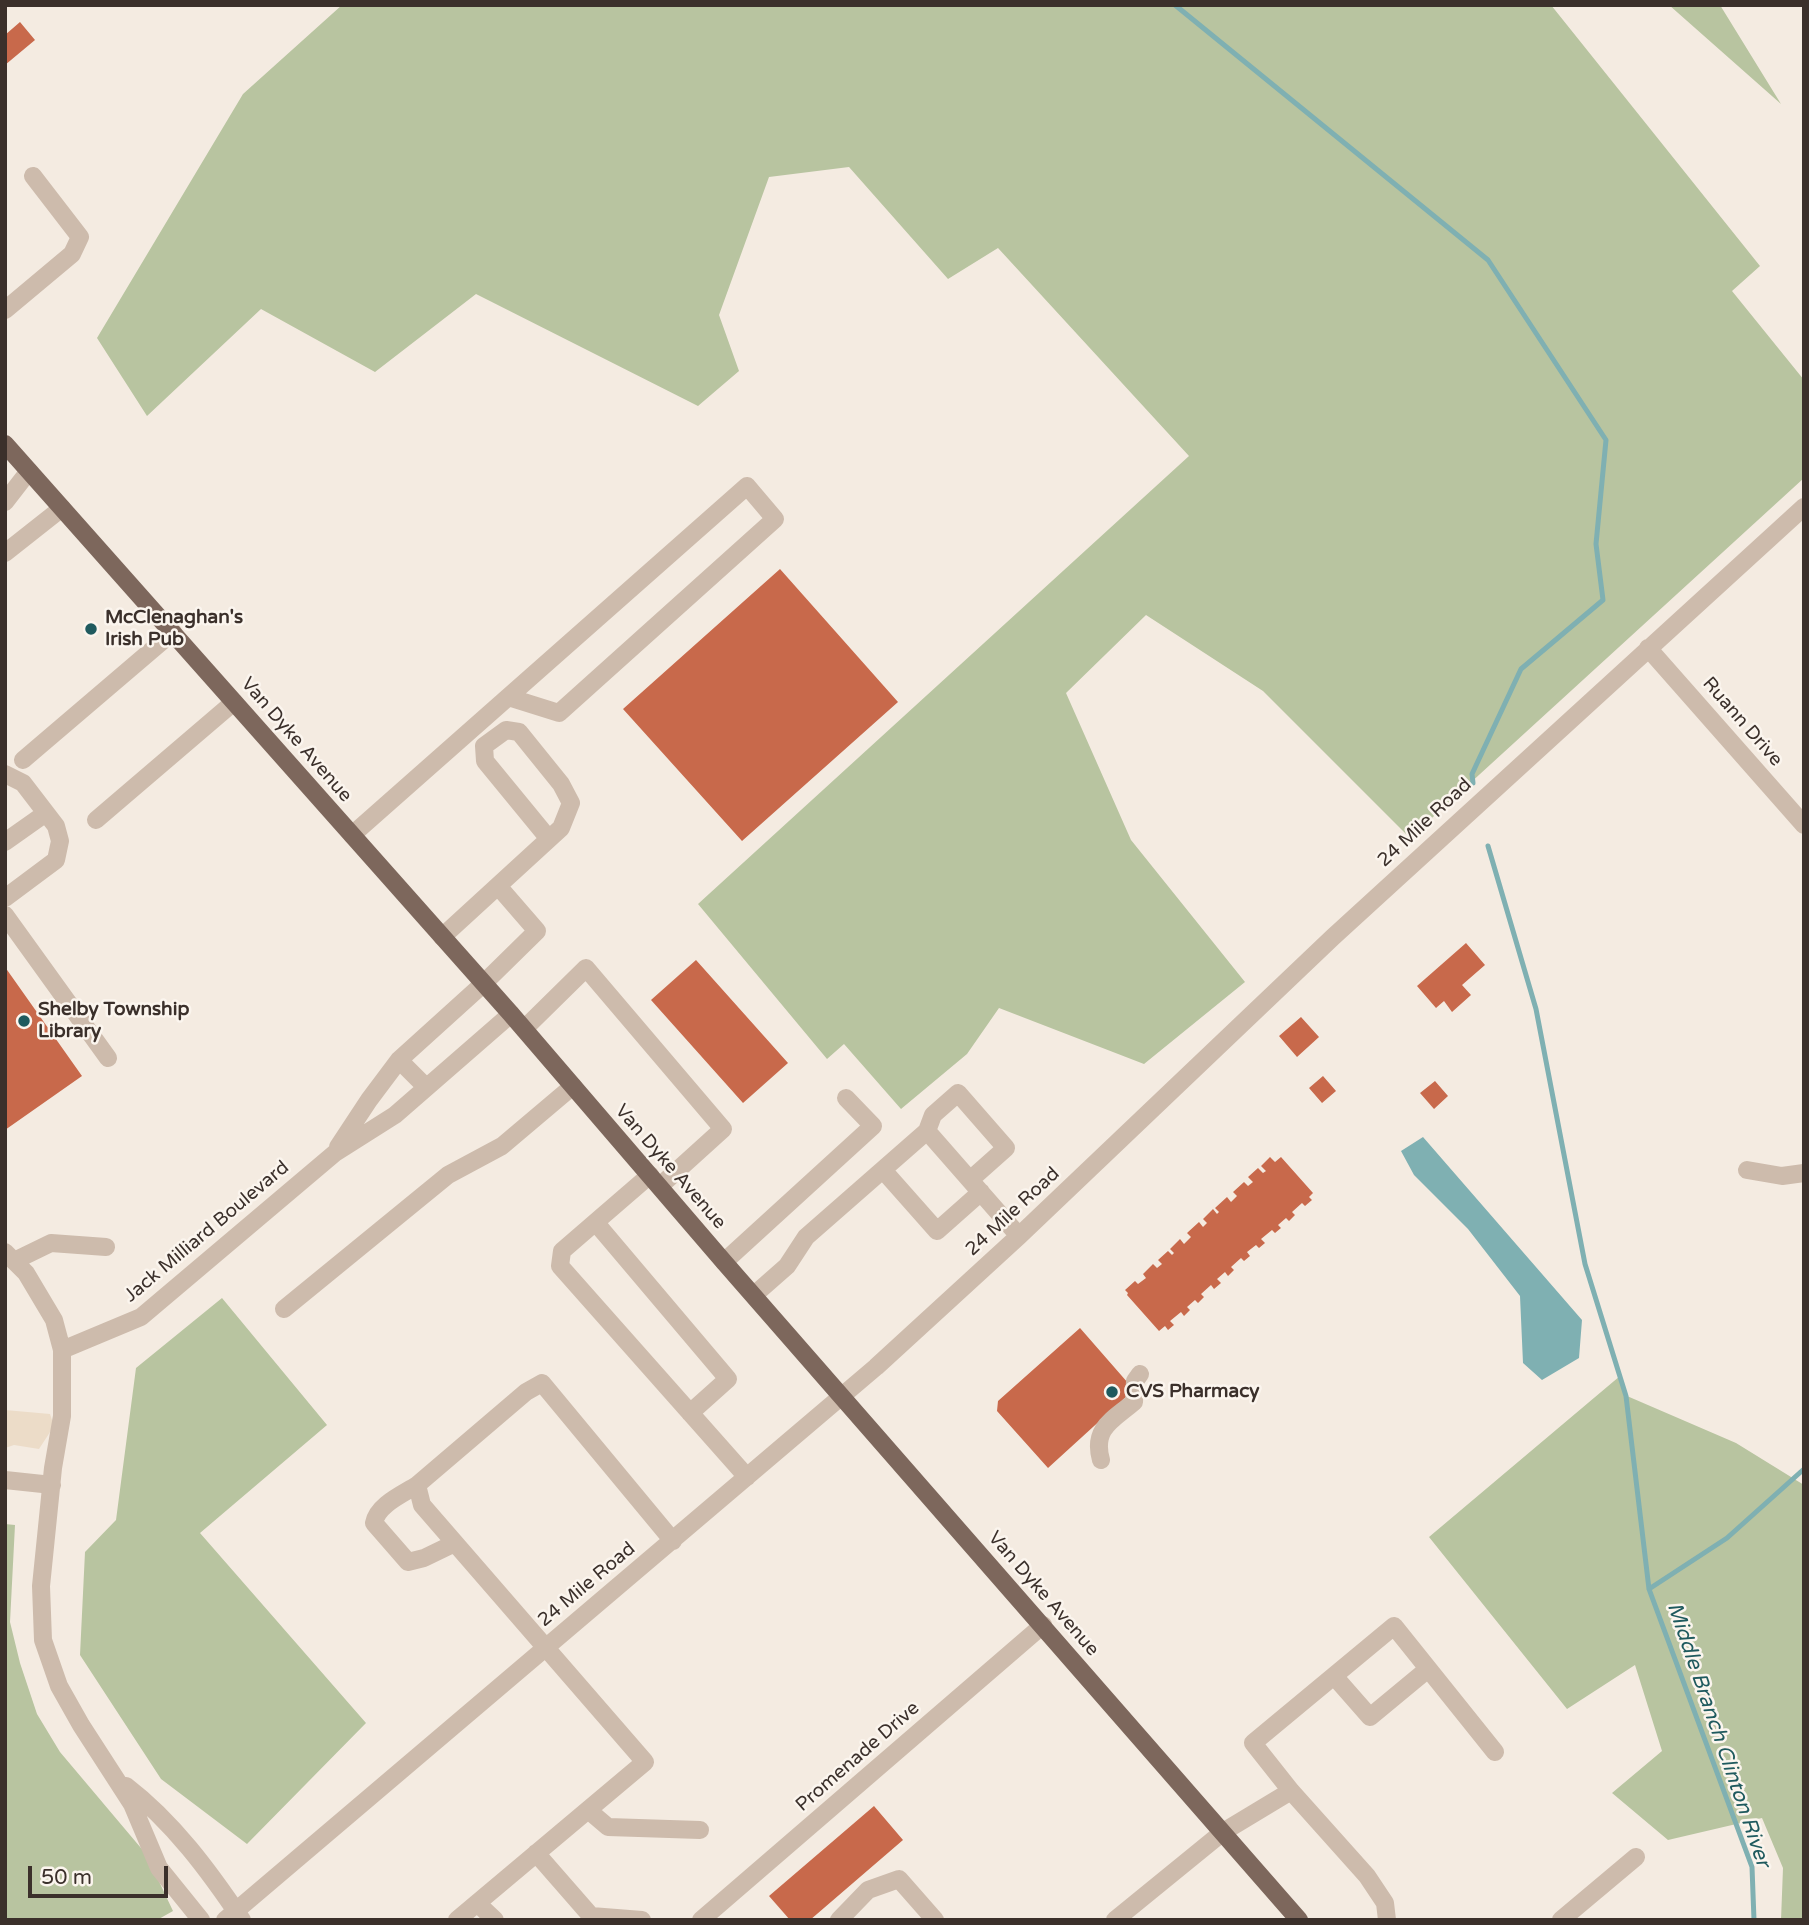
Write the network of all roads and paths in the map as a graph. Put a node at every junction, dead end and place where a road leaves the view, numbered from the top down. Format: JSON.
{"nodes":[{"id":1,"x":33,"y":176,"type":"dead end"},
{"id":2,"x":5,"y":310,"type":"edge"},
{"id":3,"x":5,"y":444,"type":"edge"},
{"id":4,"x":29,"y":471,"type":"junction"},
{"id":5,"x":5,"y":502,"type":"edge"},
{"id":6,"x":1804,"y":507,"type":"edge"},
{"id":7,"x":62,"y":508,"type":"junction"},
{"id":8,"x":5,"y":553,"type":"edge"},
{"id":9,"x":173,"y":632,"type":"junction"},
{"id":10,"x":1648,"y":648,"type":"junction"},
{"id":11,"x":509,"y":697,"type":"junction"},
{"id":12,"x":234,"y":702,"type":"junction"},
{"id":13,"x":23,"y":760,"type":"dead end"},
{"id":14,"x":5,"y":774,"type":"edge"},
{"id":15,"x":46,"y":813,"type":"junction"},
{"id":16,"x":96,"y":820,"type":"dead end"},
{"id":17,"x":1804,"y":825,"type":"edge"},
{"id":18,"x":352,"y":835,"type":"junction"},
{"id":19,"x":550,"y":839,"type":"junction"},
{"id":20,"x":5,"y":842,"type":"edge"},
{"id":21,"x":498,"y":886,"type":"junction"},
{"id":22,"x":5,"y":898,"type":"edge"},
{"id":23,"x":5,"y":915,"type":"edge"},
{"id":24,"x":442,"y":937,"type":"junction"},
{"id":25,"x":483,"y":984,"type":"junction"},
{"id":26,"x":511,"y":1014,"type":"junction"},
{"id":27,"x":524,"y":1029,"type":"junction"},
{"id":28,"x":108,"y":1058,"type":"dead end"},
{"id":29,"x":399,"y":1060,"type":"junction"},
{"id":30,"x":573,"y":1086,"type":"junction"},
{"id":31,"x":426,"y":1087,"type":"junction"},
{"id":32,"x":846,"y":1098,"type":"dead end"},
{"id":33,"x":927,"y":1131,"type":"junction"},
{"id":34,"x":335,"y":1153,"type":"junction"},
{"id":35,"x":883,"y":1170,"type":"junction"},
{"id":36,"x":1747,"y":1170,"type":"dead end"},
{"id":37,"x":1804,"y":1172,"type":"edge"},
{"id":38,"x":655,"y":1180,"type":"junction"},
{"id":39,"x":975,"y":1186,"type":"junction"},
{"id":40,"x":596,"y":1223,"type":"junction"},
{"id":41,"x":1019,"y":1236,"type":"junction"},
{"id":42,"x":106,"y":1247,"type":"dead end"},
{"id":43,"x":10,"y":1256,"type":"edge"},
{"id":44,"x":724,"y":1262,"type":"junction"},
{"id":45,"x":754,"y":1295,"type":"junction"},
{"id":46,"x":284,"y":1309,"type":"dead end"},
{"id":47,"x":62,"y":1350,"type":"junction"},
{"id":48,"x":1140,"y":1374,"type":"dead end"},
{"id":49,"x":842,"y":1396,"type":"junction"},
{"id":50,"x":690,"y":1413,"type":"junction"},
{"id":51,"x":1101,"y":1460,"type":"dead end"},
{"id":52,"x":747,"y":1477,"type":"junction"},
{"id":53,"x":5,"y":1480,"type":"edge"},
{"id":54,"x":51,"y":1485,"type":"junction"},
{"id":55,"x":418,"y":1485,"type":"junction"},
{"id":56,"x":673,"y":1541,"type":"junction"},
{"id":57,"x":455,"y":1543,"type":"junction"},
{"id":58,"x":1042,"y":1625,"type":"junction"},
{"id":59,"x":545,"y":1648,"type":"junction"},
{"id":60,"x":1428,"y":1669,"type":"junction"},
{"id":61,"x":1334,"y":1676,"type":"junction"},
{"id":62,"x":1495,"y":1752,"type":"dead end"},
{"id":63,"x":113,"y":1775,"type":"junction"},
{"id":64,"x":1291,"y":1791,"type":"junction"},
{"id":65,"x":588,"y":1810,"type":"junction"},
{"id":66,"x":700,"y":1830,"type":"dead end"},
{"id":67,"x":1223,"y":1832,"type":"junction"},
{"id":68,"x":536,"y":1853,"type":"junction"},
{"id":69,"x":1636,"y":1857,"type":"dead end"},
{"id":70,"x":477,"y":1903,"type":"junction"},
{"id":71,"x":234,"y":1917,"type":"edge"},
{"id":72,"x":591,"y":1918,"type":"edge"},
{"id":73,"x":201,"y":1920,"type":"edge"},
{"id":74,"x":457,"y":1920,"type":"edge"},
{"id":75,"x":495,"y":1920,"type":"edge"},
{"id":76,"x":642,"y":1920,"type":"edge"},
{"id":77,"x":701,"y":1920,"type":"edge"},
{"id":78,"x":839,"y":1920,"type":"edge"},
{"id":79,"x":935,"y":1920,"type":"edge"},
{"id":80,"x":1115,"y":1920,"type":"edge"},
{"id":81,"x":1299,"y":1920,"type":"edge"},
{"id":82,"x":1387,"y":1920,"type":"edge"},
{"id":83,"x":1561,"y":1920,"type":"edge"}],
"edges":[{"from":1,"to":2,"type":"street"},
{"from":3,"to":4,"type":"main road","name":"Van Dyke Avenue"},
{"from":4,"to":5,"type":"street"},
{"from":4,"to":7,"type":"main road","name":"Van Dyke Avenue"},
{"from":6,"to":10,"type":"street","name":"24 Mile Road"},
{"from":7,"to":8,"type":"street"},
{"from":7,"to":9,"type":"main road","name":"Van Dyke Avenue"},
{"from":9,"to":12,"type":"main road","name":"Van Dyke Avenue"},
{"from":9,"to":13,"type":"street"},
{"from":10,"to":17,"type":"street","name":"Ruann Drive"},
{"from":10,"to":41,"type":"street","name":"24 Mile Road"},
{"from":11,"to":11,"type":"street"},
{"from":11,"to":18,"type":"street"},
{"from":12,"to":16,"type":"street"},
{"from":12,"to":18,"type":"main road","name":"Van Dyke Avenue"},
{"from":14,"to":15,"type":"street"},
{"from":15,"to":20,"type":"street"},
{"from":15,"to":22,"type":"street"},
{"from":18,"to":24,"type":"main road","name":"Van Dyke Avenue"},
{"from":19,"to":19,"type":"street"},
{"from":19,"to":21,"type":"street"},
{"from":21,"to":24,"type":"street"},
{"from":21,"to":25,"type":"street","name":"Jack Milliard Boulevard"},
{"from":23,"to":28,"type":"street"},
{"from":24,"to":25,"type":"main road","name":"Van Dyke Avenue"},
{"from":25,"to":26,"type":"main road","name":"Van Dyke Avenue"},
{"from":25,"to":29,"type":"street","name":"Jack Milliard Boulevard"},
{"from":26,"to":27,"type":"main road","name":"Van Dyke Avenue"},
{"from":26,"to":31,"type":"street","name":"Jack Milliard Boulevard"},
{"from":27,"to":30,"type":"main road","name":"Van Dyke Avenue"},
{"from":27,"to":38,"type":"street"},
{"from":29,"to":31,"type":"street"},
{"from":29,"to":34,"type":"street","name":"Jack Milliard Boulevard"},
{"from":30,"to":38,"type":"main road","name":"Van Dyke Avenue"},
{"from":30,"to":46,"type":"street"},
{"from":31,"to":34,"type":"street","name":"Jack Milliard Boulevard"},
{"from":32,"to":44,"type":"street"},
{"from":33,"to":35,"type":"street"},
{"from":33,"to":39,"type":"street"},
{"from":33,"to":39,"type":"street"},
{"from":34,"to":47,"type":"street","name":"Jack Milliard Boulevard"},
{"from":35,"to":39,"type":"street"},
{"from":35,"to":45,"type":"street"},
{"from":36,"to":37,"type":"street"},
{"from":38,"to":40,"type":"street"},
{"from":38,"to":44,"type":"main road","name":"Van Dyke Avenue"},
{"from":39,"to":41,"type":"street"},
{"from":40,"to":50,"type":"street"},
{"from":40,"to":50,"type":"street"},
{"from":41,"to":49,"type":"street","name":"24 Mile Road"},
{"from":42,"to":43,"type":"street"},
{"from":43,"to":47,"type":"street"},
{"from":44,"to":45,"type":"main road","name":"Van Dyke Avenue"},
{"from":45,"to":49,"type":"main road","name":"Van Dyke Avenue"},
{"from":47,"to":54,"type":"street"},
{"from":48,"to":51,"type":"street"},
{"from":49,"to":52,"type":"street","name":"24 Mile Road"},
{"from":49,"to":58,"type":"main road","name":"Van Dyke Avenue"},
{"from":50,"to":52,"type":"street"},
{"from":52,"to":56,"type":"street","name":"24 Mile Road"},
{"from":53,"to":54,"type":"street"},
{"from":54,"to":63,"type":"street"},
{"from":55,"to":56,"type":"street"},
{"from":55,"to":57,"type":"street"},
{"from":55,"to":57,"type":"street"},
{"from":56,"to":59,"type":"street","name":"24 Mile Road"},
{"from":57,"to":59,"type":"street"},
{"from":58,"to":67,"type":"main road","name":"Van Dyke Avenue"},
{"from":58,"to":77,"type":"street","name":"Promenade Drive"},
{"from":59,"to":65,"type":"street"},
{"from":59,"to":71,"type":"street","name":"24 Mile Road"},
{"from":60,"to":61,"type":"street"},
{"from":60,"to":61,"type":"street"},
{"from":60,"to":62,"type":"street"},
{"from":61,"to":64,"type":"street"},
{"from":63,"to":71,"type":"street"},
{"from":63,"to":73,"type":"street"},
{"from":64,"to":67,"type":"street"},
{"from":64,"to":82,"type":"street"},
{"from":65,"to":66,"type":"street"},
{"from":65,"to":68,"type":"street"},
{"from":67,"to":80,"type":"street"},
{"from":67,"to":81,"type":"main road","name":"Van Dyke Avenue"},
{"from":68,"to":70,"type":"street"},
{"from":68,"to":72,"type":"street"},
{"from":69,"to":83,"type":"street"},
{"from":70,"to":74,"type":"street"},
{"from":70,"to":75,"type":"street"},
{"from":72,"to":76,"type":"street"},
{"from":78,"to":79,"type":"street"}]}
